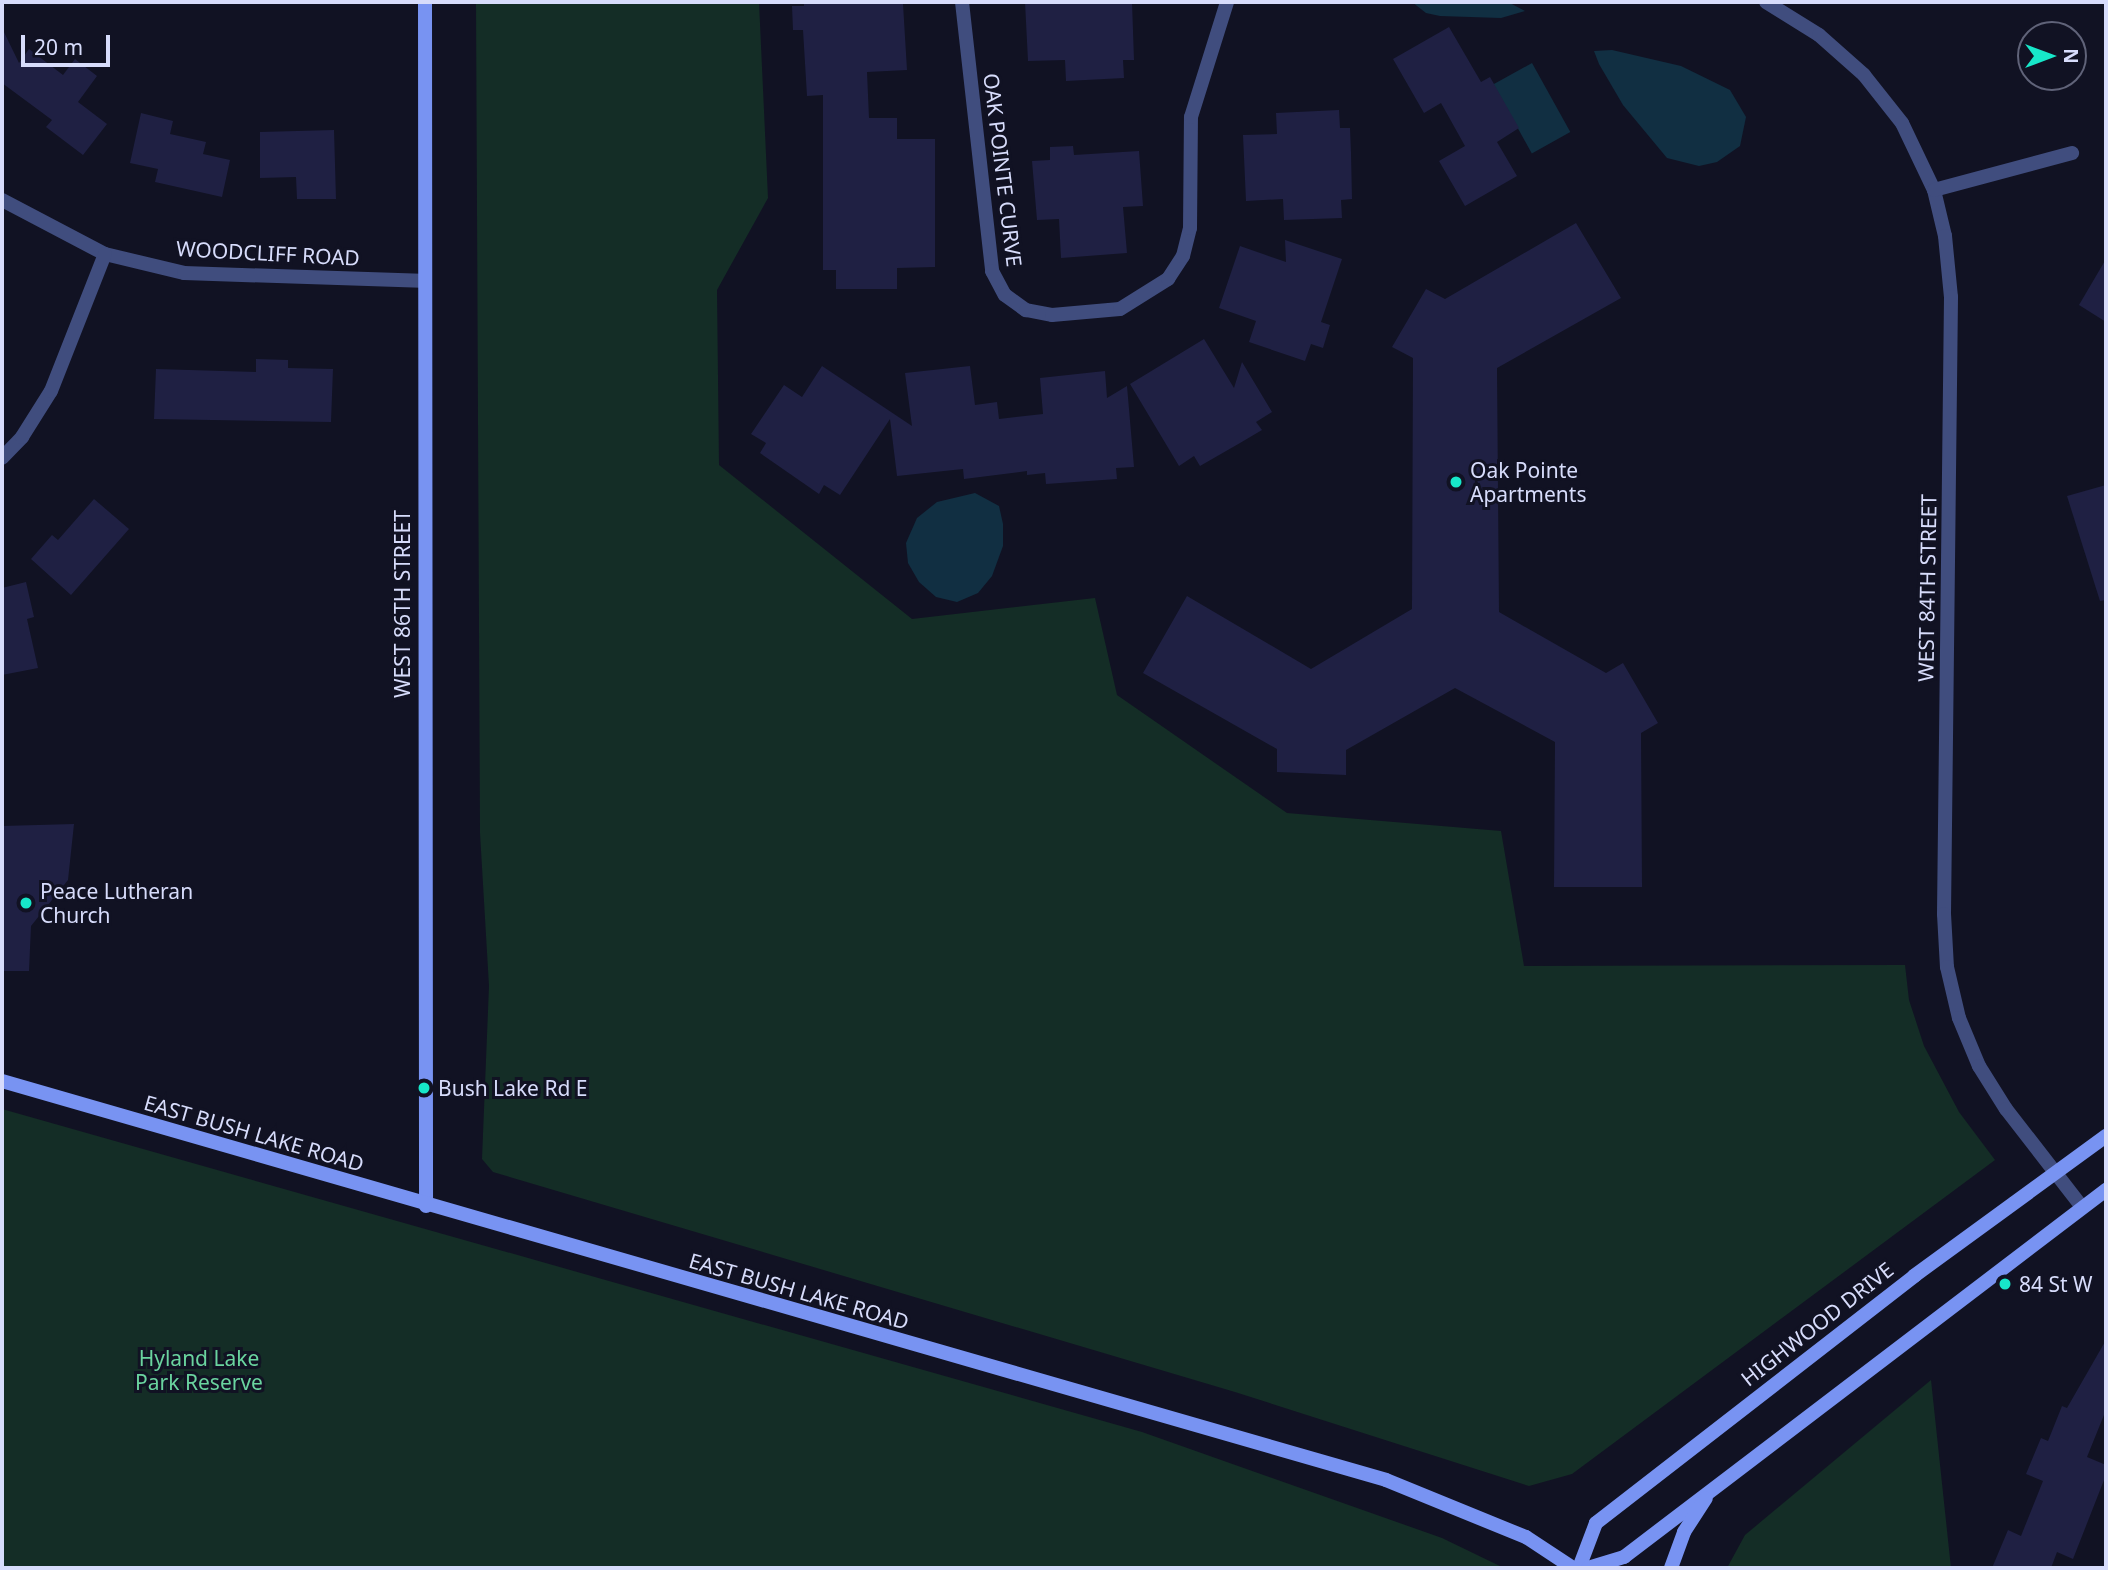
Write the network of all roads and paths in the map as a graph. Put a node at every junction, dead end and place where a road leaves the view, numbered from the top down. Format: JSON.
{"nodes":[{"id":1,"x":425,"y":2,"type":"edge"},
{"id":2,"x":962,"y":2,"type":"edge"},
{"id":3,"x":1227,"y":2,"type":"edge"},
{"id":4,"x":1766,"y":2,"type":"edge"},
{"id":5,"x":2072,"y":153,"type":"dead end"},
{"id":6,"x":1934,"y":190,"type":"junction"},
{"id":7,"x":2,"y":200,"type":"edge"},
{"id":8,"x":105,"y":254,"type":"junction"},
{"id":9,"x":421,"y":281,"type":"junction"},
{"id":10,"x":2,"y":458,"type":"edge"},
{"id":11,"x":2,"y":1081,"type":"edge"},
{"id":12,"x":2106,"y":1136,"type":"edge"},
{"id":13,"x":2055,"y":1172,"type":"junction"},
{"id":14,"x":2106,"y":1190,"type":"edge"},
{"id":15,"x":426,"y":1206,"type":"junction"},
{"id":16,"x":2082,"y":1208,"type":"junction"},
{"id":17,"x":1712,"y":1489,"type":"junction"},
{"id":18,"x":1573,"y":1568,"type":"edge"},
{"id":19,"x":1579,"y":1568,"type":"edge"},
{"id":20,"x":1588,"y":1568,"type":"edge"},
{"id":21,"x":1671,"y":1568,"type":"edge"}],
"edges":[{"from":1,"to":9,"type":"street","name":"WEST 86TH STREET"},
{"from":2,"to":3,"type":"street","name":"OAK POINTE CURVE"},
{"from":4,"to":6,"type":"street","name":"WEST 84TH STREET"},
{"from":5,"to":6,"type":"street"},
{"from":6,"to":13,"type":"street","name":"WEST 84TH STREET"},
{"from":7,"to":8,"type":"street","name":"WOODCLIFF ROAD"},
{"from":8,"to":9,"type":"street","name":"WOODCLIFF ROAD"},
{"from":8,"to":10,"type":"street"},
{"from":9,"to":15,"type":"street","name":"WEST 86TH STREET"},
{"from":11,"to":15,"type":"street","name":"EAST BUSH LAKE ROAD"},
{"from":12,"to":13,"type":"street","name":"HIGHWOOD DRIVE"},
{"from":13,"to":16,"type":"street","name":"WEST 84TH STREET"},
{"from":13,"to":19,"type":"street","name":"HIGHWOOD DRIVE"},
{"from":14,"to":16,"type":"street"},
{"from":15,"to":18,"type":"street","name":"EAST BUSH LAKE ROAD"},
{"from":16,"to":17,"type":"street"},
{"from":17,"to":20,"type":"street"},
{"from":17,"to":21,"type":"street"}]}
